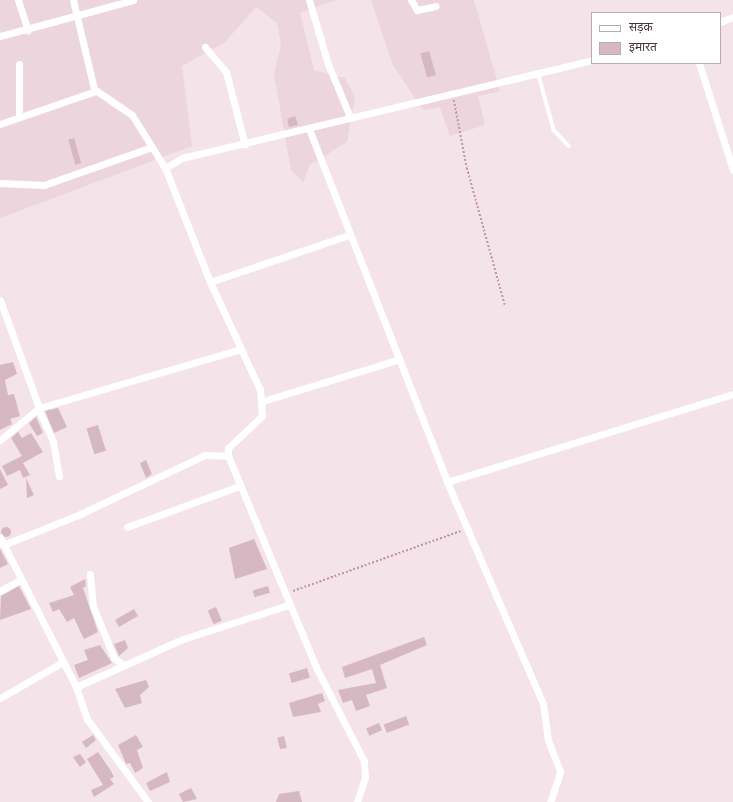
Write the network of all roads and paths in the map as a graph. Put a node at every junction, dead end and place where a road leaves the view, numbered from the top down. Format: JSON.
{"nodes":[{"id":1,"x":18,"y":0,"type":"edge"},
{"id":2,"x":73,"y":0,"type":"edge"},
{"id":3,"x":133,"y":0,"type":"edge"},
{"id":4,"x":309,"y":0,"type":"edge"},
{"id":5,"x":411,"y":0,"type":"edge"},
{"id":6,"x":436,"y":6,"type":"dead end"},
{"id":7,"x":77,"y":15,"type":"junction"},
{"id":8,"x":733,"y":17,"type":"edge"},
{"id":9,"x":721,"y":22,"type":"edge"},
{"id":10,"x":28,"y":30,"type":"junction"},
{"id":11,"x":0,"y":36,"type":"edge"},
{"id":12,"x":205,"y":48,"type":"dead end"},
{"id":13,"x":591,"y":60,"type":"edge"},
{"id":14,"x":19,"y":64,"type":"dead end"},
{"id":15,"x":699,"y":64,"type":"edge"},
{"id":16,"x":537,"y":71,"type":"junction"},
{"id":17,"x":96,"y":91,"type":"junction"},
{"id":18,"x":453,"y":92,"type":"junction"},
{"id":19,"x":19,"y":116,"type":"junction"},
{"id":20,"x":350,"y":117,"type":"junction"},
{"id":21,"x":0,"y":124,"type":"edge"},
{"id":22,"x":308,"y":129,"type":"junction"},
{"id":23,"x":245,"y":145,"type":"junction"},
{"id":24,"x":569,"y":146,"type":"dead end"},
{"id":25,"x":152,"y":147,"type":"junction"},
{"id":26,"x":165,"y":168,"type":"junction"},
{"id":27,"x":733,"y":170,"type":"edge"},
{"id":28,"x":0,"y":183,"type":"edge"},
{"id":29,"x":349,"y":235,"type":"junction"},
{"id":30,"x":210,"y":282,"type":"junction"},
{"id":31,"x":0,"y":300,"type":"edge"},
{"id":32,"x":505,"y":305,"type":"dead end"},
{"id":33,"x":241,"y":349,"type":"junction"},
{"id":34,"x":400,"y":359,"type":"junction"},
{"id":35,"x":733,"y":394,"type":"edge"},
{"id":36,"x":263,"y":401,"type":"junction"},
{"id":37,"x":39,"y":409,"type":"junction"},
{"id":38,"x":0,"y":440,"type":"edge"},
{"id":39,"x":228,"y":456,"type":"junction"},
{"id":40,"x":59,"y":476,"type":"dead end"},
{"id":41,"x":447,"y":482,"type":"junction"},
{"id":42,"x":239,"y":486,"type":"junction"},
{"id":43,"x":127,"y":527,"type":"dead end"},
{"id":44,"x":466,"y":529,"type":"junction"},
{"id":45,"x":0,"y":537,"type":"edge"},
{"id":46,"x":3,"y":545,"type":"junction"},
{"id":47,"x":90,"y":574,"type":"dead end"},
{"id":48,"x":20,"y":580,"type":"junction"},
{"id":49,"x":0,"y":591,"type":"edge"},
{"id":50,"x":284,"y":594,"type":"junction"},
{"id":51,"x":288,"y":605,"type":"junction"},
{"id":52,"x":63,"y":662,"type":"junction"},
{"id":53,"x":122,"y":664,"type":"junction"},
{"id":54,"x":76,"y":687,"type":"junction"},
{"id":55,"x":0,"y":698,"type":"edge"},
{"id":56,"x":148,"y":802,"type":"edge"},
{"id":57,"x":357,"y":802,"type":"edge"},
{"id":58,"x":550,"y":802,"type":"edge"}],
"edges":[{"from":1,"to":10,"type":"street"},
{"from":2,"to":7,"type":"street"},
{"from":3,"to":7,"type":"street"},
{"from":4,"to":20,"type":"street"},
{"from":5,"to":6,"type":"street"},
{"from":7,"to":10,"type":"street"},
{"from":7,"to":17,"type":"street"},
{"from":8,"to":9,"type":"street"},
{"from":10,"to":11,"type":"street"},
{"from":12,"to":23,"type":"street"},
{"from":13,"to":16,"type":"street"},
{"from":14,"to":19,"type":"street"},
{"from":15,"to":27,"type":"street"},
{"from":16,"to":18,"type":"street"},
{"from":16,"to":24,"type":"lane"},
{"from":17,"to":19,"type":"street"},
{"from":17,"to":25,"type":"street"},
{"from":18,"to":20,"type":"street"},
{"from":18,"to":32,"type":"path"},
{"from":19,"to":21,"type":"street"},
{"from":20,"to":22,"type":"street"},
{"from":22,"to":23,"type":"street"},
{"from":22,"to":29,"type":"street"},
{"from":23,"to":26,"type":"street"},
{"from":25,"to":26,"type":"street"},
{"from":25,"to":28,"type":"street"},
{"from":26,"to":30,"type":"street"},
{"from":29,"to":30,"type":"street"},
{"from":29,"to":34,"type":"street"},
{"from":30,"to":33,"type":"street"},
{"from":31,"to":37,"type":"street"},
{"from":33,"to":36,"type":"street"},
{"from":33,"to":37,"type":"street"},
{"from":34,"to":36,"type":"street"},
{"from":34,"to":41,"type":"street"},
{"from":35,"to":41,"type":"street"},
{"from":36,"to":39,"type":"street"},
{"from":37,"to":38,"type":"street"},
{"from":37,"to":40,"type":"street"},
{"from":39,"to":42,"type":"street"},
{"from":39,"to":46,"type":"street"},
{"from":41,"to":44,"type":"street"},
{"from":42,"to":43,"type":"street"},
{"from":42,"to":50,"type":"street"},
{"from":44,"to":50,"type":"path"},
{"from":44,"to":58,"type":"street"},
{"from":45,"to":46,"type":"street"},
{"from":46,"to":48,"type":"street"},
{"from":47,"to":53,"type":"street"},
{"from":48,"to":49,"type":"street"},
{"from":48,"to":52,"type":"street"},
{"from":50,"to":51,"type":"street"},
{"from":51,"to":53,"type":"street"},
{"from":51,"to":57,"type":"street"},
{"from":52,"to":54,"type":"street"},
{"from":52,"to":55,"type":"street"},
{"from":53,"to":54,"type":"street"},
{"from":54,"to":56,"type":"street"}]}
